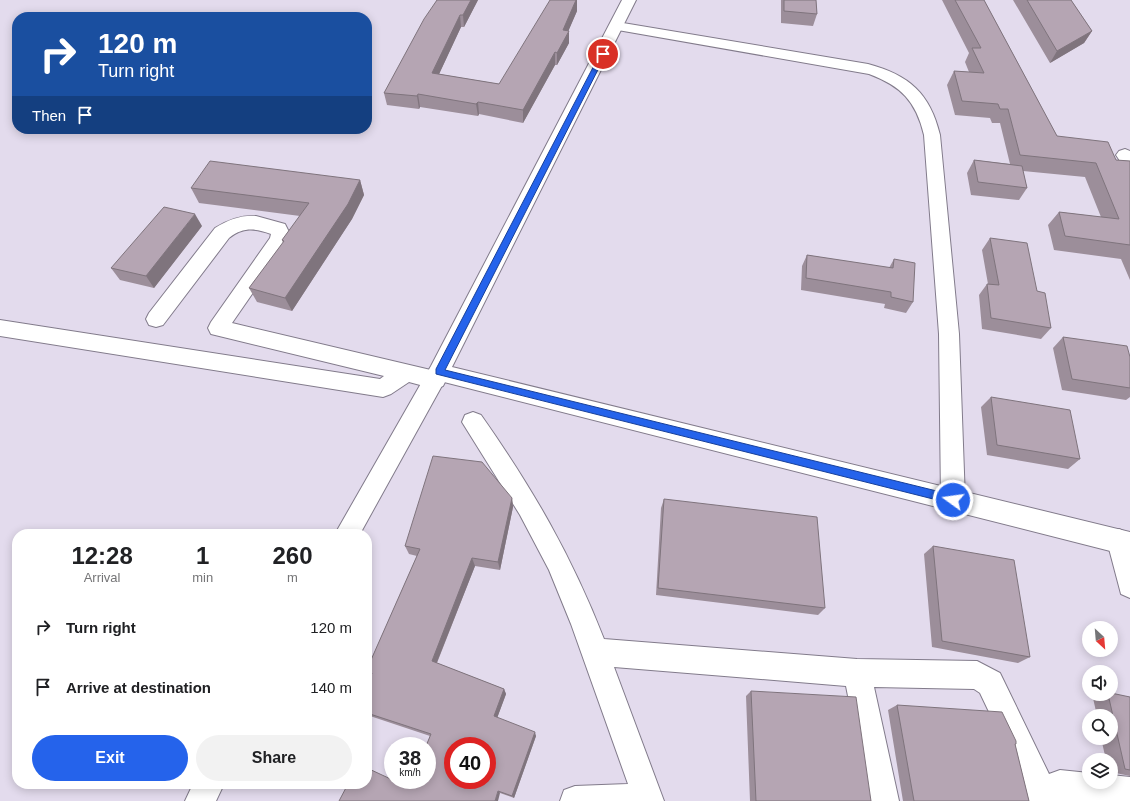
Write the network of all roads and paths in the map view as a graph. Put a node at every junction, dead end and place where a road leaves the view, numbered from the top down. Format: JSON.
{"nodes":[{"id":1,"x":629,"y":0,"type":"edge"},
{"id":2,"x":617,"y":26,"type":"junction"},
{"id":3,"x":156,"y":319,"type":"dead end"},
{"id":4,"x":0,"y":328,"type":"edge"},
{"id":5,"x":406,"y":373,"type":"junction"},
{"id":6,"x":437,"y":376,"type":"junction"},
{"id":7,"x":473,"y":422,"type":"dead end"},
{"id":8,"x":953,"y":500,"type":"junction"},
{"id":9,"x":350,"y":529,"type":"edge"},
{"id":10,"x":1125,"y":543,"type":"edge"},
{"id":11,"x":1130,"y":585,"type":"edge"},
{"id":12,"x":595,"y":652,"type":"junction"},
{"id":13,"x":857,"y":673,"type":"junction"},
{"id":14,"x":206,"y":789,"type":"edge"},
{"id":15,"x":1130,"y":792,"type":"edge"},
{"id":16,"x":1042,"y":796,"type":"edge"},
{"id":17,"x":649,"y":800,"type":"edge"},
{"id":18,"x":200,"y":801,"type":"edge"},
{"id":19,"x":575,"y":801,"type":"edge"},
{"id":20,"x":884,"y":801,"type":"edge"}],
"edges":[{"from":1,"to":2,"type":"street"},
{"from":2,"to":6,"type":"street"},
{"from":2,"to":8,"type":"street"},
{"from":3,"to":5,"type":"street"},
{"from":4,"to":5,"type":"street"},
{"from":5,"to":6,"type":"street"},
{"from":6,"to":8,"type":"street"},
{"from":6,"to":9,"type":"street"},
{"from":7,"to":12,"type":"street"},
{"from":8,"to":10,"type":"street"},
{"from":10,"to":11,"type":"street"},
{"from":12,"to":13,"type":"street"},
{"from":12,"to":17,"type":"street"},
{"from":13,"to":16,"type":"street"},
{"from":13,"to":20,"type":"street"},
{"from":14,"to":18,"type":"street"},
{"from":15,"to":16,"type":"street"},
{"from":17,"to":19,"type":"street"}]}
